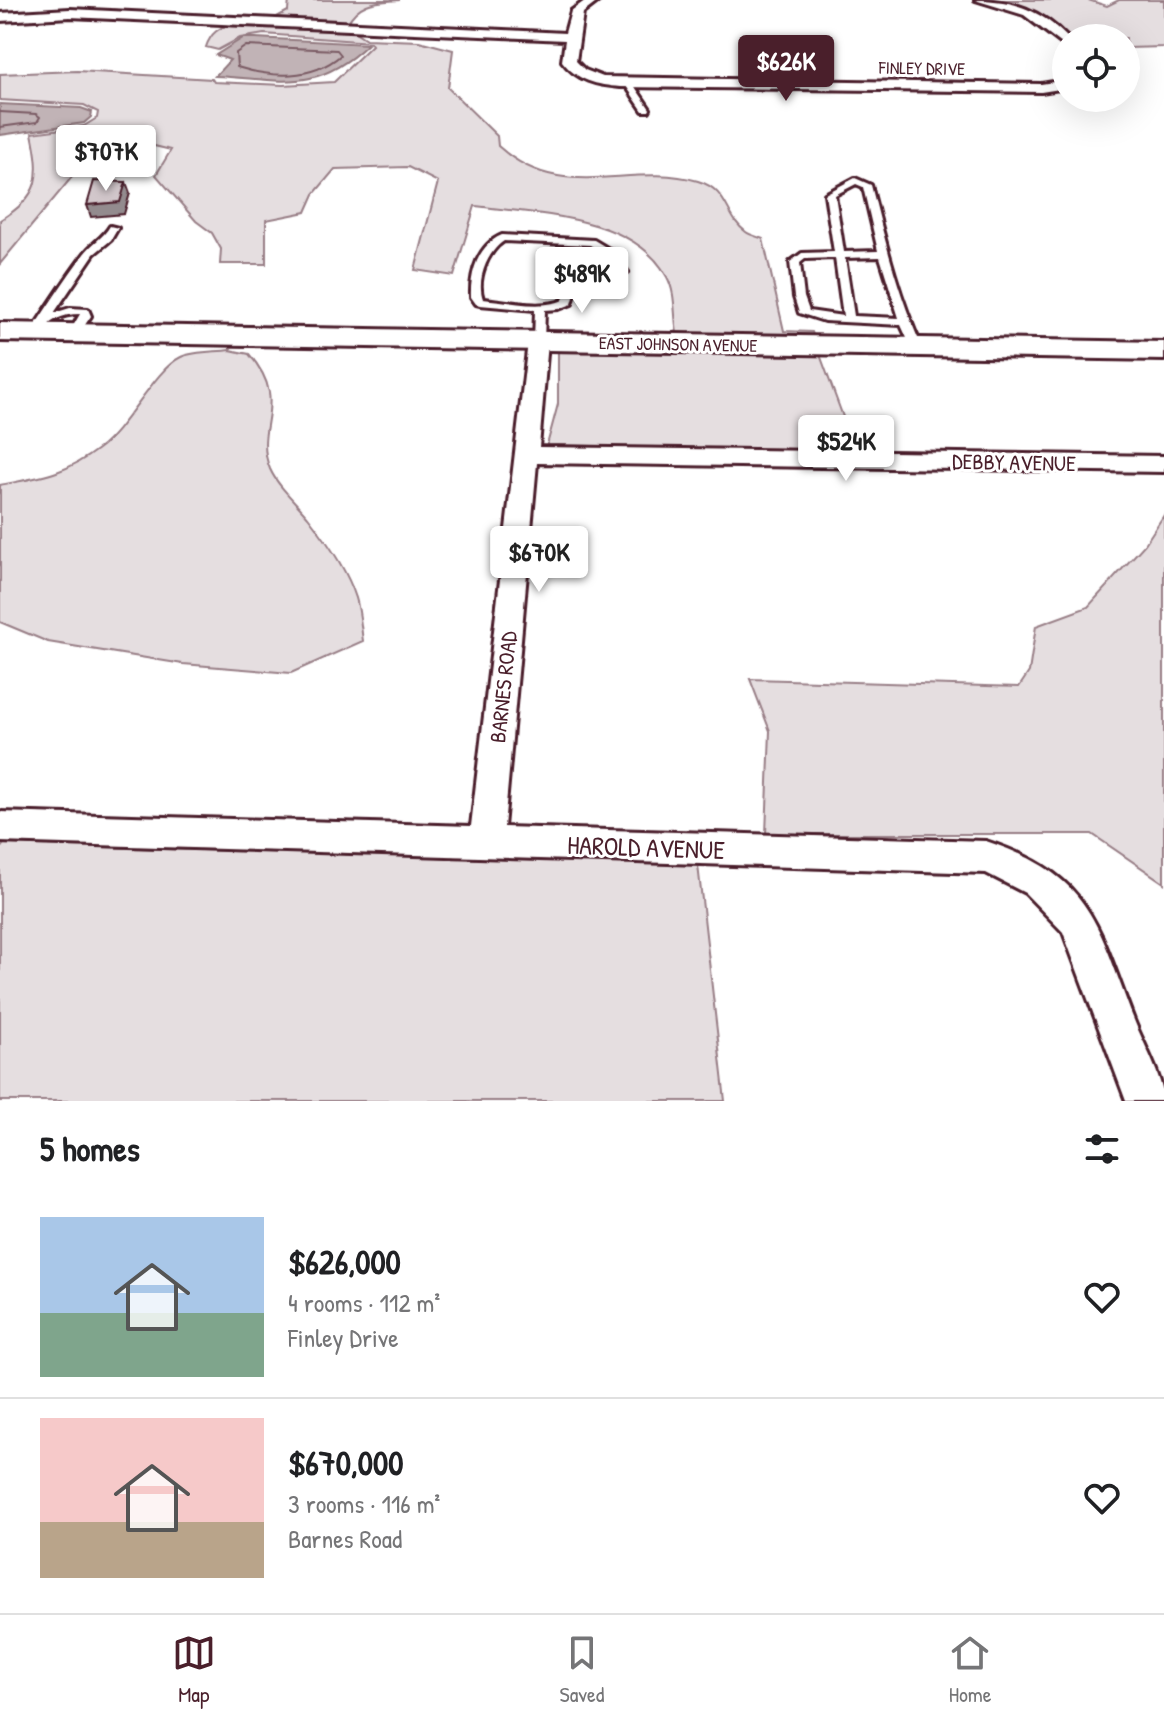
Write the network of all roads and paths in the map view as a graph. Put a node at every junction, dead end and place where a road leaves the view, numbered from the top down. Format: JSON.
{"nodes":[{"id":1,"x":594,"y":0,"type":"edge"},
{"id":2,"x":981,"y":0,"type":"edge"},
{"id":3,"x":0,"y":17,"type":"edge"},
{"id":4,"x":1052,"y":29,"type":"edge"},
{"id":5,"x":572,"y":37,"type":"junction"},
{"id":6,"x":628,"y":83,"type":"junction"},
{"id":7,"x":1052,"y":86,"type":"edge"},
{"id":8,"x":646,"y":109,"type":"dead end"},
{"id":9,"x":113,"y":228,"type":"dead end"},
{"id":10,"x":840,"y":254,"type":"junction"},
{"id":11,"x":884,"y":254,"type":"junction"},
{"id":12,"x":540,"y":307,"type":"junction"},
{"id":13,"x":849,"y":318,"type":"junction"},
{"id":14,"x":39,"y":326,"type":"junction"},
{"id":15,"x":0,"y":332,"type":"edge"},
{"id":16,"x":911,"y":334,"type":"junction"},
{"id":17,"x":538,"y":342,"type":"junction"},
{"id":18,"x":1164,"y":351,"type":"edge"},
{"id":19,"x":528,"y":455,"type":"junction"},
{"id":20,"x":1164,"y":464,"type":"edge"},
{"id":21,"x":0,"y":827,"type":"edge"},
{"id":22,"x":486,"y":841,"type":"junction"},
{"id":23,"x":1146,"y":1101,"type":"edge"}],
"edges":[{"from":1,"to":5,"type":"street"},
{"from":2,"to":4,"type":"street"},
{"from":3,"to":5,"type":"street"},
{"from":5,"to":6,"type":"street","name":"FINLEY DRIVE"},
{"from":6,"to":7,"type":"street","name":"FINLEY DRIVE"},
{"from":6,"to":8,"type":"lane"},
{"from":9,"to":14,"type":"lane"},
{"from":10,"to":11,"type":"lane"},
{"from":10,"to":11,"type":"lane"},
{"from":10,"to":13,"type":"lane"},
{"from":10,"to":13,"type":"lane"},
{"from":11,"to":16,"type":"lane"},
{"from":12,"to":12,"type":"lane"},
{"from":12,"to":17,"type":"lane"},
{"from":13,"to":16,"type":"lane"},
{"from":14,"to":15,"type":"main road","name":"EAST JOHNSON AVENUE"},
{"from":14,"to":17,"type":"main road","name":"EAST JOHNSON AVENUE"},
{"from":16,"to":17,"type":"main road","name":"EAST JOHNSON AVENUE"},
{"from":16,"to":18,"type":"main road","name":"EAST JOHNSON AVENUE"},
{"from":17,"to":19,"type":"street","name":"BARNES ROAD"},
{"from":19,"to":20,"type":"street","name":"DEBBY AVENUE"},
{"from":19,"to":22,"type":"street","name":"BARNES ROAD"},
{"from":21,"to":22,"type":"street","name":"HAROLD AVENUE"},
{"from":22,"to":23,"type":"street","name":"HAROLD AVENUE"}]}
